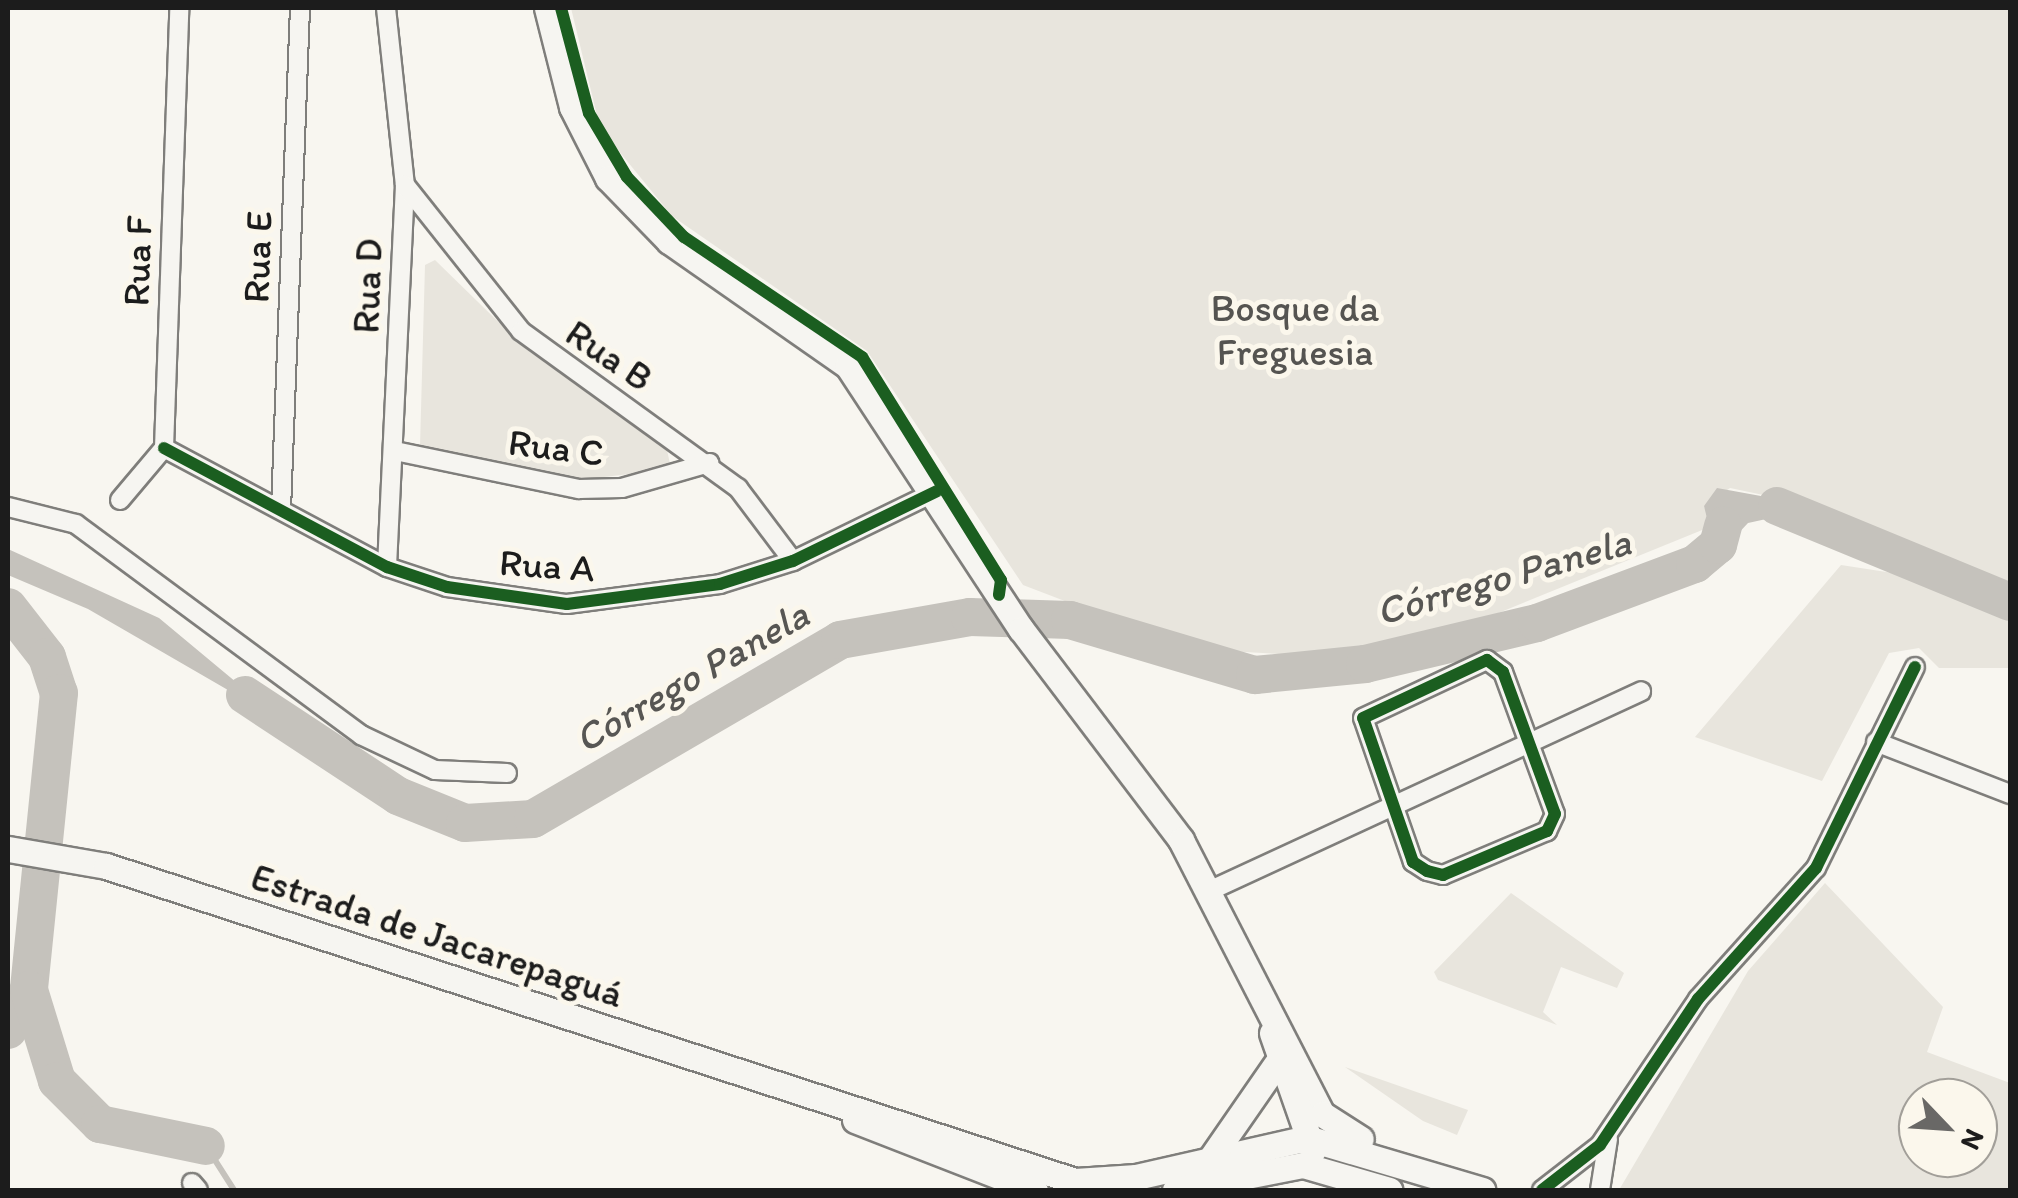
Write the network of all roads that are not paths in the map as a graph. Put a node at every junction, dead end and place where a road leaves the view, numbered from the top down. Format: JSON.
{"nodes":[{"id":1,"x":179,"y":8,"type":"edge"},
{"id":2,"x":300,"y":8,"type":"edge"},
{"id":3,"x":386,"y":8,"type":"edge"},
{"id":4,"x":547,"y":8,"type":"edge"},
{"id":5,"x":404,"y":185,"type":"junction"},
{"id":6,"x":164,"y":448,"type":"junction"},
{"id":7,"x":395,"y":451,"type":"junction"},
{"id":8,"x":708,"y":463,"type":"junction"},
{"id":9,"x":938,"y":491,"type":"junction"},
{"id":10,"x":120,"y":500,"type":"dead end"},
{"id":11,"x":8,"y":506,"type":"edge"},
{"id":12,"x":281,"y":509,"type":"junction"},
{"id":13,"x":794,"y":561,"type":"junction"},
{"id":14,"x":387,"y":567,"type":"junction"},
{"id":15,"x":1915,"y":668,"type":"dead end"},
{"id":16,"x":1641,"y":691,"type":"dead end"},
{"id":17,"x":1533,"y":742,"type":"junction"},
{"id":18,"x":1876,"y":742,"type":"junction"},
{"id":19,"x":507,"y":773,"type":"dead end"},
{"id":20,"x":2010,"y":794,"type":"edge"},
{"id":21,"x":1392,"y":805,"type":"junction"},
{"id":22,"x":10,"y":849,"type":"edge"},
{"id":23,"x":1208,"y":890,"type":"junction"},
{"id":24,"x":1271,"y":1023,"type":"junction"},
{"id":25,"x":1276,"y":1064,"type":"junction"},
{"id":26,"x":838,"y":1110,"type":"junction"},
{"id":27,"x":1610,"y":1129,"type":"junction"},
{"id":28,"x":1307,"y":1138,"type":"junction"},
{"id":29,"x":1382,"y":1153,"type":"junction"},
{"id":30,"x":1211,"y":1158,"type":"junction"},
{"id":31,"x":1344,"y":1172,"type":"junction"},
{"id":32,"x":1035,"y":1190,"type":"edge"},
{"id":33,"x":1182,"y":1190,"type":"edge"},
{"id":34,"x":1390,"y":1190,"type":"edge"},
{"id":35,"x":1482,"y":1190,"type":"edge"},
{"id":36,"x":1542,"y":1190,"type":"edge"},
{"id":37,"x":1600,"y":1190,"type":"edge"}],
"edges":[{"from":1,"to":6,"type":"street","name":"Rua F"},
{"from":2,"to":12,"type":"street","name":"Rua E"},
{"from":3,"to":5,"type":"street","name":"Rua D"},
{"from":4,"to":9,"type":"main road"},
{"from":5,"to":7,"type":"street","name":"Rua D"},
{"from":5,"to":8,"type":"street","name":"Rua B"},
{"from":6,"to":10,"type":"street"},
{"from":6,"to":12,"type":"street","name":"Rua A"},
{"from":7,"to":8,"type":"street","name":"Rua C"},
{"from":7,"to":14,"type":"street","name":"Rua D"},
{"from":8,"to":13,"type":"street","name":"Rua B"},
{"from":9,"to":13,"type":"street","name":"Rua A"},
{"from":9,"to":23,"type":"main road"},
{"from":11,"to":19,"type":"street"},
{"from":12,"to":14,"type":"street","name":"Rua A"},
{"from":13,"to":14,"type":"street","name":"Rua A"},
{"from":15,"to":18,"type":"street"},
{"from":16,"to":17,"type":"street"},
{"from":17,"to":21,"type":"street"},
{"from":17,"to":21,"type":"street"},
{"from":17,"to":21,"type":"street"},
{"from":18,"to":20,"type":"street"},
{"from":18,"to":27,"type":"street"},
{"from":21,"to":23,"type":"street"},
{"from":22,"to":26,"type":"main road","name":"Estrada de Jacarepaguá"},
{"from":23,"to":24,"type":"main road"},
{"from":24,"to":25,"type":"main road"},
{"from":24,"to":29,"type":"main road"},
{"from":25,"to":28,"type":"main road"},
{"from":25,"to":30,"type":"main road"},
{"from":26,"to":30,"type":"main road","name":"Estrada de Jacarepaguá"},
{"from":26,"to":32,"type":"main road","name":"Estrada de Jacarepaguá"},
{"from":27,"to":36,"type":"street"},
{"from":27,"to":37,"type":"street"},
{"from":28,"to":29,"type":"main road","name":"Estrada de Jacarepaguá"},
{"from":28,"to":30,"type":"main road","name":"Estrada de Jacarepaguá"},
{"from":28,"to":31,"type":"main road"},
{"from":29,"to":35,"type":"main road","name":"Estrada de Jacarepaguá"},
{"from":31,"to":33,"type":"main road"},
{"from":31,"to":34,"type":"main road"}]}
